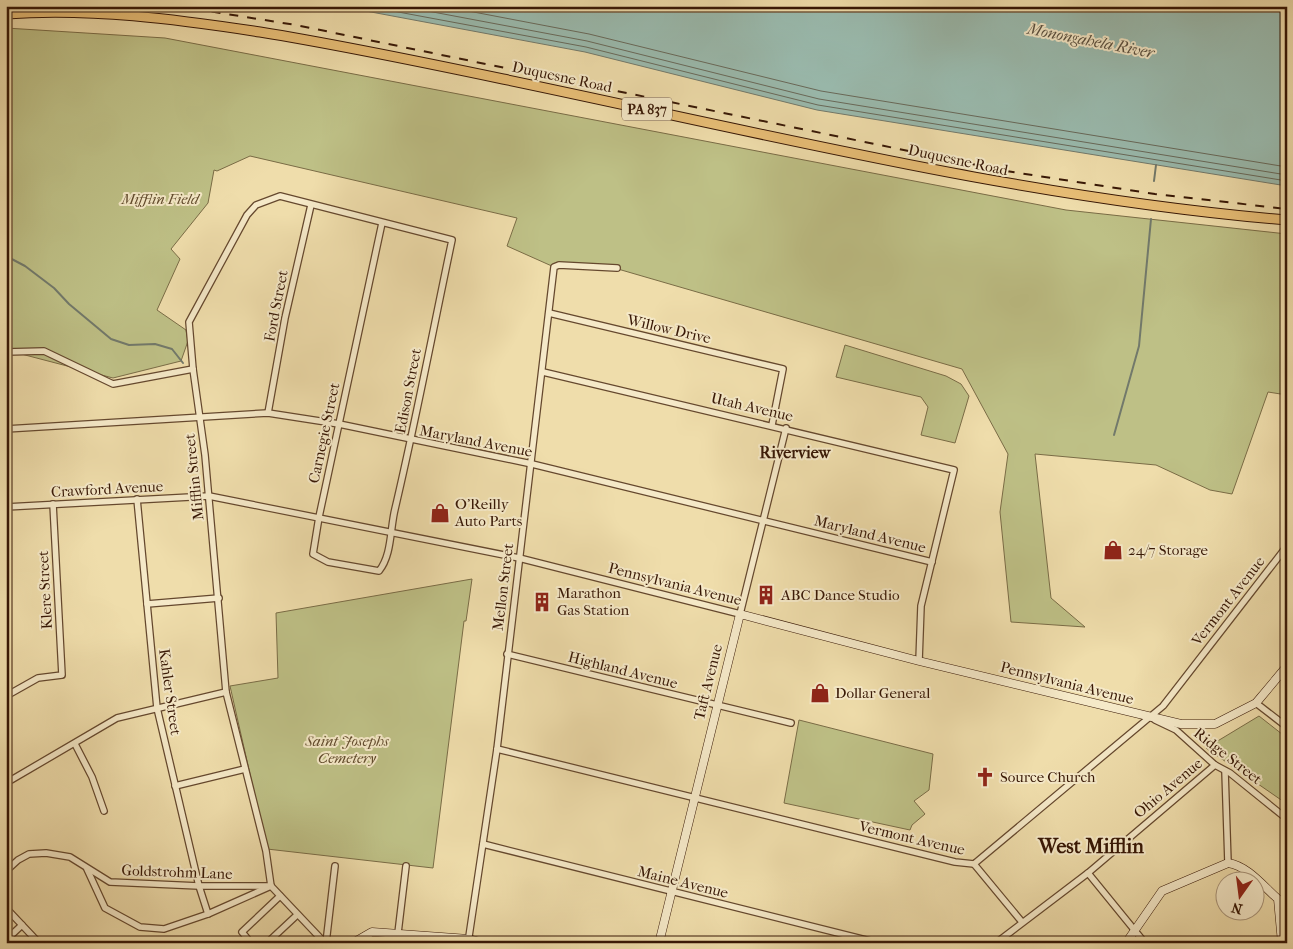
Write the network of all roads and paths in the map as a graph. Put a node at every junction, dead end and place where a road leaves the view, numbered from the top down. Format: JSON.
{"nodes":[{"id":1,"x":6,"y":14,"type":"edge"},
{"id":2,"x":311,"y":204,"type":"junction"},
{"id":3,"x":1287,"y":220,"type":"edge"},
{"id":4,"x":382,"y":223,"type":"junction"},
{"id":5,"x":452,"y":240,"type":"joint"},
{"id":6,"x":617,"y":268,"type":"dead end"},
{"id":7,"x":549,"y":313,"type":"junction"},
{"id":8,"x":6,"y":352,"type":"edge"},
{"id":9,"x":193,"y":369,"type":"junction"},
{"id":10,"x":543,"y":372,"type":"junction"},
{"id":11,"x":268,"y":413,"type":"junction"},
{"id":12,"x":200,"y":415,"type":"junction"},
{"id":13,"x":339,"y":424,"type":"junction"},
{"id":14,"x":772,"y":425,"type":"junction"},
{"id":15,"x":786,"y":428,"type":"junction"},
{"id":16,"x":6,"y":429,"type":"edge"},
{"id":17,"x":411,"y":441,"type":"junction"},
{"id":18,"x":532,"y":464,"type":"junction"},
{"id":19,"x":209,"y":496,"type":"junction"},
{"id":20,"x":137,"y":499,"type":"junction"},
{"id":21,"x":53,"y":504,"type":"junction"},
{"id":22,"x":6,"y":508,"type":"edge"},
{"id":23,"x":319,"y":517,"type":"junction"},
{"id":24,"x":763,"y":520,"type":"junction"},
{"id":25,"x":390,"y":532,"type":"junction"},
{"id":26,"x":388,"y":546,"type":"joint"},
{"id":27,"x":1287,"y":546,"type":"edge"},
{"id":28,"x":519,"y":558,"type":"junction"},
{"id":29,"x":932,"y":562,"type":"junction"},
{"id":30,"x":219,"y":598,"type":"junction"},
{"id":31,"x":147,"y":604,"type":"junction"},
{"id":32,"x":740,"y":614,"type":"junction"},
{"id":33,"x":507,"y":654,"type":"junction"},
{"id":34,"x":919,"y":661,"type":"junction"},
{"id":35,"x":1287,"y":666,"type":"edge"},
{"id":36,"x":226,"y":692,"type":"junction"},
{"id":37,"x":6,"y":696,"type":"edge"},
{"id":38,"x":1256,"y":703,"type":"junction"},
{"id":39,"x":716,"y":706,"type":"junction"},
{"id":40,"x":157,"y":708,"type":"junction"},
{"id":41,"x":1151,"y":718,"type":"junction"},
{"id":42,"x":791,"y":724,"type":"dead end"},
{"id":43,"x":1287,"y":727,"type":"edge"},
{"id":44,"x":75,"y":744,"type":"junction"},
{"id":45,"x":497,"y":749,"type":"junction"},
{"id":46,"x":1215,"y":765,"type":"junction"},
{"id":47,"x":245,"y":769,"type":"junction"},
{"id":48,"x":1225,"y":771,"type":"junction"},
{"id":49,"x":6,"y":783,"type":"edge"},
{"id":50,"x":175,"y":786,"type":"junction"},
{"id":51,"x":694,"y":798,"type":"junction"},
{"id":52,"x":104,"y":811,"type":"dead end"},
{"id":53,"x":1287,"y":820,"type":"edge"},
{"id":54,"x":483,"y":844,"type":"junction"},
{"id":55,"x":1228,"y":863,"type":"junction"},
{"id":56,"x":974,"y":864,"type":"junction"},
{"id":57,"x":335,"y":866,"type":"dead end"},
{"id":58,"x":406,"y":866,"type":"dead end"},
{"id":59,"x":87,"y":869,"type":"junction"},
{"id":60,"x":6,"y":871,"type":"edge"},
{"id":61,"x":1088,"y":873,"type":"junction"},
{"id":62,"x":200,"y":886,"type":"junction"},
{"id":63,"x":271,"y":886,"type":"junction"},
{"id":64,"x":672,"y":892,"type":"junction"},
{"id":65,"x":280,"y":896,"type":"junction"},
{"id":66,"x":6,"y":908,"type":"edge"},
{"id":67,"x":208,"y":914,"type":"junction"},
{"id":68,"x":298,"y":915,"type":"junction"},
{"id":69,"x":1022,"y":922,"type":"junction"},
{"id":70,"x":22,"y":925,"type":"junction"},
{"id":71,"x":1137,"y":930,"type":"junction"},
{"id":72,"x":398,"y":933,"type":"junction"},
{"id":73,"x":6,"y":940,"type":"edge"},
{"id":74,"x":855,"y":940,"type":"edge"},
{"id":75,"x":1283,"y":940,"type":"edge"},
{"id":76,"x":468,"y":941,"type":"edge"},
{"id":77,"x":39,"y":943,"type":"edge"},
{"id":78,"x":251,"y":943,"type":"edge"},
{"id":79,"x":267,"y":943,"type":"edge"},
{"id":80,"x":325,"y":943,"type":"edge"},
{"id":81,"x":353,"y":943,"type":"edge"},
{"id":82,"x":484,"y":943,"type":"edge"},
{"id":83,"x":658,"y":943,"type":"edge"},
{"id":84,"x":878,"y":943,"type":"edge"},
{"id":85,"x":996,"y":943,"type":"edge"},
{"id":86,"x":1126,"y":943,"type":"edge"},
{"id":87,"x":1145,"y":943,"type":"edge"}],
"edges":[{"from":1,"to":3,"type":"main road","name":"Duquesne Road","number":"PA 837"},
{"from":2,"to":4,"type":"street","name":"Mifflin Street"},
{"from":2,"to":9,"type":"street","name":"Mifflin Street"},
{"from":2,"to":11,"type":"street","name":"Ford Street"},
{"from":4,"to":5,"type":"street","name":"Mifflin Street"},
{"from":4,"to":13,"type":"street","name":"Carnegie Street"},
{"from":5,"to":17,"type":"street","name":"Edison Street"},
{"from":6,"to":7,"type":"street","name":"Mellon Street"},
{"from":7,"to":10,"type":"street","name":"Mellon Street"},
{"from":7,"to":14,"type":"street","name":"Willow Drive"},
{"from":8,"to":9,"type":"street"},
{"from":9,"to":12,"type":"street","name":"Mifflin Street"},
{"from":10,"to":14,"type":"street","name":"Utah Avenue"},
{"from":10,"to":18,"type":"street","name":"Mellon Street"},
{"from":11,"to":12,"type":"street","name":"Maryland Avenue"},
{"from":11,"to":13,"type":"street","name":"Maryland Avenue"},
{"from":12,"to":16,"type":"street","name":"Maryland Avenue"},
{"from":12,"to":19,"type":"street","name":"Mifflin Street"},
{"from":13,"to":17,"type":"street","name":"Maryland Avenue"},
{"from":13,"to":23,"type":"street","name":"Carnegie Street"},
{"from":14,"to":15,"type":"street","name":"Utah Avenue"},
{"from":15,"to":24,"type":"street","name":"Taft Avenue"},
{"from":15,"to":29,"type":"street","name":"Utah Avenue"},
{"from":17,"to":18,"type":"street","name":"Maryland Avenue"},
{"from":17,"to":25,"type":"street","name":"Edison Street"},
{"from":18,"to":24,"type":"street","name":"Maryland Avenue"},
{"from":18,"to":28,"type":"street","name":"Mellon Street"},
{"from":19,"to":20,"type":"street","name":"Crawford Avenue"},
{"from":19,"to":23,"type":"street","name":"Pennsylvania Avenue"},
{"from":19,"to":30,"type":"street","name":"Mifflin Street"},
{"from":20,"to":21,"type":"street","name":"Crawford Avenue"},
{"from":20,"to":31,"type":"street","name":"Kahler Street"},
{"from":21,"to":22,"type":"street","name":"Crawford Avenue"},
{"from":21,"to":37,"type":"street","name":"Klere Street"},
{"from":23,"to":25,"type":"street","name":"Pennsylvania Avenue"},
{"from":23,"to":26,"type":"street","name":"Carnegie Street"},
{"from":24,"to":29,"type":"street","name":"Maryland Avenue"},
{"from":24,"to":32,"type":"street","name":"Taft Avenue"},
{"from":25,"to":26,"type":"street","name":"Edison Street"},
{"from":25,"to":28,"type":"street","name":"Pennsylvania Avenue"},
{"from":27,"to":41,"type":"street","name":"Vermont Avenue"},
{"from":28,"to":32,"type":"street","name":"Pennsylvania Avenue"},
{"from":28,"to":33,"type":"street","name":"Mellon Street"},
{"from":29,"to":34,"type":"street"},
{"from":30,"to":31,"type":"street"},
{"from":30,"to":36,"type":"street","name":"Mifflin Street"},
{"from":31,"to":40,"type":"street","name":"Kahler Street"},
{"from":32,"to":34,"type":"street","name":"Pennsylvania Avenue"},
{"from":32,"to":39,"type":"street","name":"Taft Avenue"},
{"from":33,"to":39,"type":"street","name":"Highland Avenue"},
{"from":33,"to":45,"type":"street","name":"Mellon Street"},
{"from":34,"to":41,"type":"street","name":"Pennsylvania Avenue"},
{"from":35,"to":38,"type":"street","name":"Pennsylvania Avenue"},
{"from":36,"to":40,"type":"street"},
{"from":36,"to":47,"type":"street","name":"Mifflin Street"},
{"from":38,"to":41,"type":"street","name":"Pennsylvania Avenue"},
{"from":38,"to":43,"type":"street"},
{"from":39,"to":42,"type":"street","name":"Highland Avenue"},
{"from":39,"to":51,"type":"street","name":"Taft Avenue"},
{"from":40,"to":44,"type":"street"},
{"from":40,"to":50,"type":"street","name":"Kahler Street"},
{"from":41,"to":46,"type":"street","name":"Ridge Street"},
{"from":41,"to":56,"type":"street","name":"Vermont Avenue"},
{"from":44,"to":49,"type":"street"},
{"from":44,"to":52,"type":"street"},
{"from":45,"to":51,"type":"street","name":"Vermont Avenue"},
{"from":45,"to":54,"type":"street","name":"Mellon Street"},
{"from":46,"to":48,"type":"street","name":"Ridge Street"},
{"from":46,"to":61,"type":"street","name":"Ohio Avenue"},
{"from":47,"to":50,"type":"street"},
{"from":47,"to":63,"type":"street","name":"Mifflin Street"},
{"from":48,"to":53,"type":"street","name":"Ridge Street"},
{"from":48,"to":55,"type":"street"},
{"from":50,"to":62,"type":"street","name":"Kahler Street"},
{"from":51,"to":56,"type":"street","name":"Vermont Avenue"},
{"from":51,"to":64,"type":"street","name":"Taft Avenue"},
{"from":54,"to":64,"type":"street","name":"Maine Avenue"},
{"from":54,"to":76,"type":"street","name":"Mellon Street"},
{"from":55,"to":71,"type":"street"},
{"from":55,"to":75,"type":"street"},
{"from":56,"to":69,"type":"street"},
{"from":57,"to":80,"type":"street"},
{"from":58,"to":72,"type":"street"},
{"from":59,"to":60,"type":"street","name":"Goldstrohm Lane"},
{"from":59,"to":62,"type":"street","name":"Goldstrohm Lane"},
{"from":59,"to":67,"type":"street"},
{"from":61,"to":69,"type":"street","name":"Ohio Avenue"},
{"from":61,"to":71,"type":"street"},
{"from":62,"to":63,"type":"street","name":"Goldstrohm Lane"},
{"from":62,"to":67,"type":"street","name":"Kahler Street"},
{"from":63,"to":65,"type":"street"},
{"from":63,"to":67,"type":"street"},
{"from":64,"to":74,"type":"street","name":"Maine Avenue"},
{"from":64,"to":83,"type":"street","name":"Taft Avenue"},
{"from":65,"to":68,"type":"street"},
{"from":65,"to":78,"type":"street"},
{"from":66,"to":70,"type":"street"},
{"from":68,"to":79,"type":"street"},
{"from":68,"to":80,"type":"street"},
{"from":69,"to":85,"type":"street","name":"Ohio Avenue"},
{"from":70,"to":73,"type":"street"},
{"from":70,"to":77,"type":"street"},
{"from":71,"to":86,"type":"street"},
{"from":71,"to":87,"type":"street"},
{"from":72,"to":76,"type":"street"},
{"from":72,"to":81,"type":"street"},
{"from":74,"to":84,"type":"street","name":"Maine Avenue"},
{"from":76,"to":82,"type":"street"}]}
